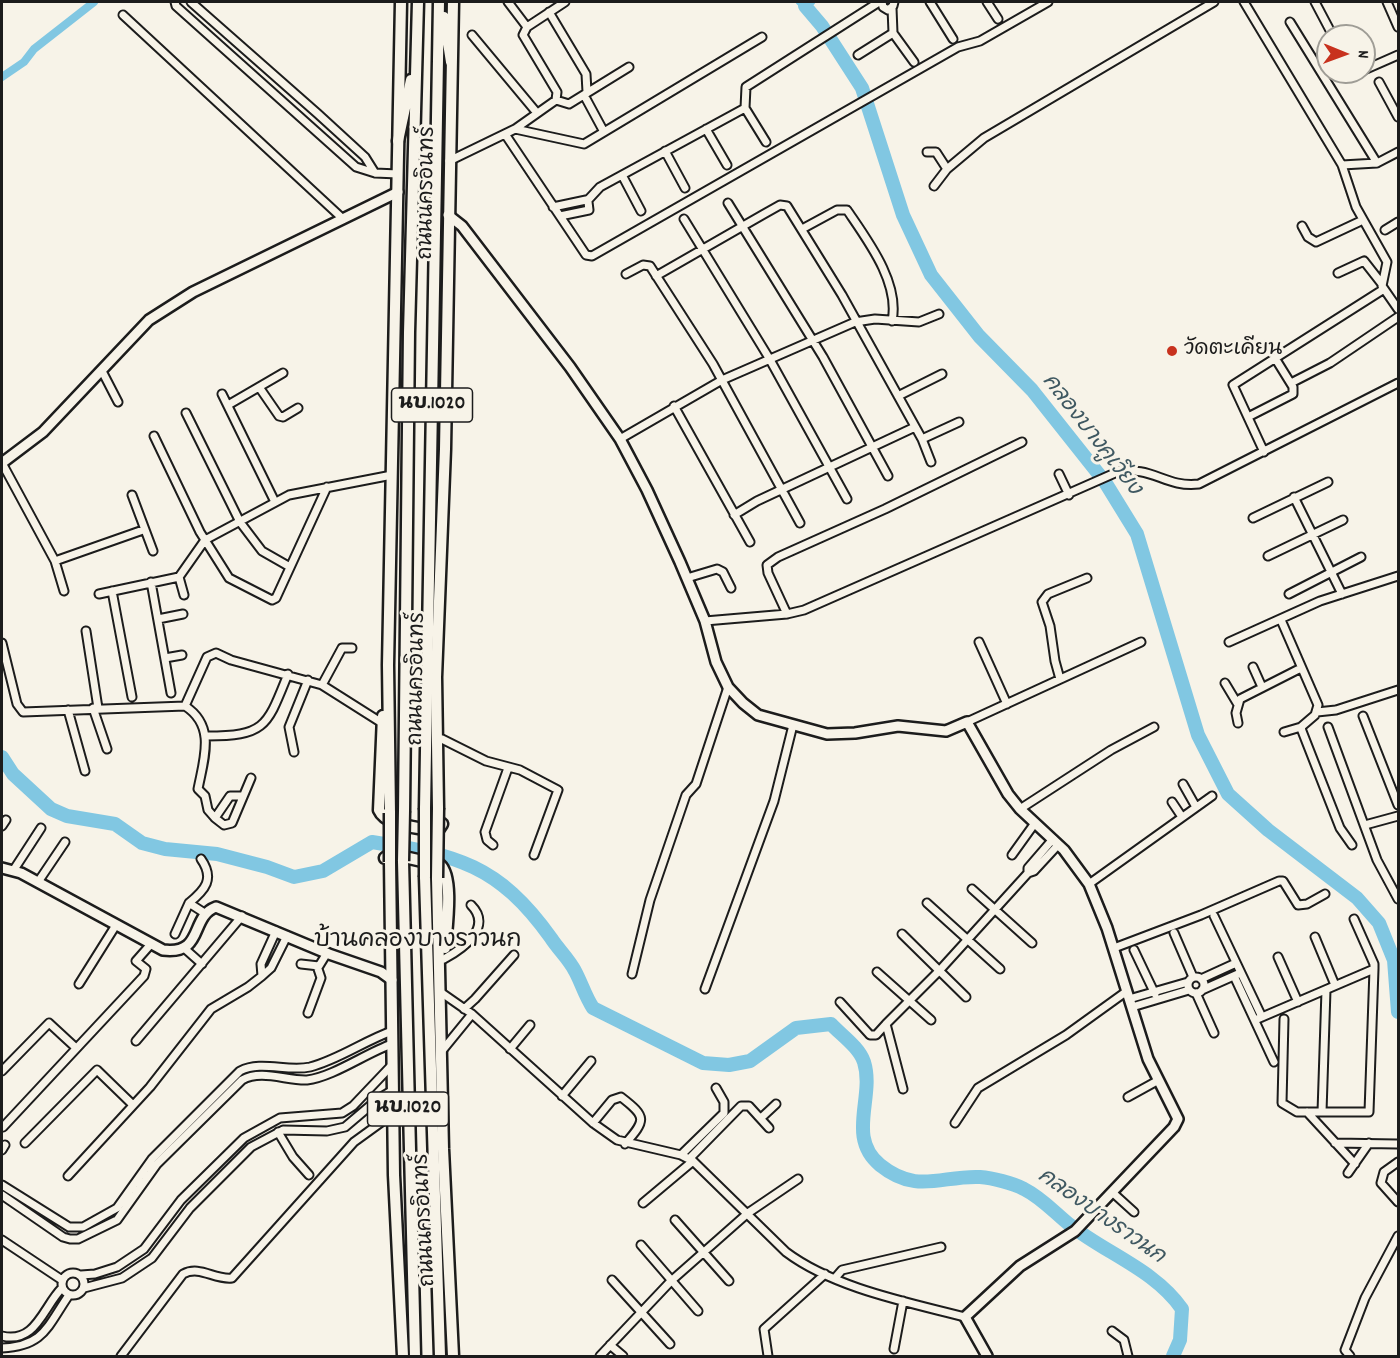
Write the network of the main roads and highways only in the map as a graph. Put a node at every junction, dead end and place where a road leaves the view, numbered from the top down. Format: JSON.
{"nodes":[{"id":1,"x":401,"y":2,"type":"edge"},
{"id":2,"x":417,"y":2,"type":"edge"},
{"id":3,"x":440,"y":2,"type":"edge"},
{"id":4,"x":453,"y":2,"type":"edge"},
{"id":5,"x":416,"y":52,"type":"junction"},
{"id":6,"x":451,"y":62,"type":"junction"},
{"id":7,"x":398,"y":141,"type":"junction"},
{"id":8,"x":388,"y":665,"type":"junction"},
{"id":9,"x":436,"y":677,"type":"junction"},
{"id":10,"x":392,"y":968,"type":"junction"},
{"id":11,"x":439,"y":989,"type":"junction"},
{"id":12,"x":403,"y":1356,"type":"edge"},
{"id":13,"x":415,"y":1356,"type":"edge"},
{"id":14,"x":440,"y":1356,"type":"edge"},
{"id":15,"x":453,"y":1356,"type":"edge"}],
"edges":[{"from":1,"to":7,"type":"main road","name":"ถนนนครอินทร์","number":"นบ.1020"},
{"from":2,"to":5,"type":"main road","name":"ถนนนครอินทร์","number":"นบ.1020"},
{"from":3,"to":6,"type":"main road"},
{"from":3,"to":14,"type":"main road","name":"ถนนนครอินทร์","number":"นบ.1020","bridge":true},
{"from":4,"to":6,"type":"main road","name":"ถนนนครอินทร์","number":"นบ.1020"},
{"from":5,"to":7,"type":"main road"},
{"from":5,"to":13,"type":"main road","name":"ถนนนครอินทร์","number":"นบ.1020","bridge":true},
{"from":6,"to":9,"type":"main road","name":"ถนนนครอินทร์","number":"นบ.1020"},
{"from":7,"to":8,"type":"main road","name":"ถนนนครอินทร์","number":"นบ.1020"},
{"from":8,"to":9,"type":"main road"},
{"from":8,"to":10,"type":"main road","name":"ถนนนครอินทร์","number":"นบ.1020","bridge":true},
{"from":9,"to":11,"type":"main road","name":"ถนนนครอินทร์","number":"นบ.1020","bridge":true},
{"from":10,"to":11,"type":"main road"},
{"from":10,"to":12,"type":"main road","name":"ถนนนครอินทร์","number":"นบ.1020"},
{"from":11,"to":15,"type":"main road","name":"ถนนนครอินทร์","number":"นบ.1020"}]}
